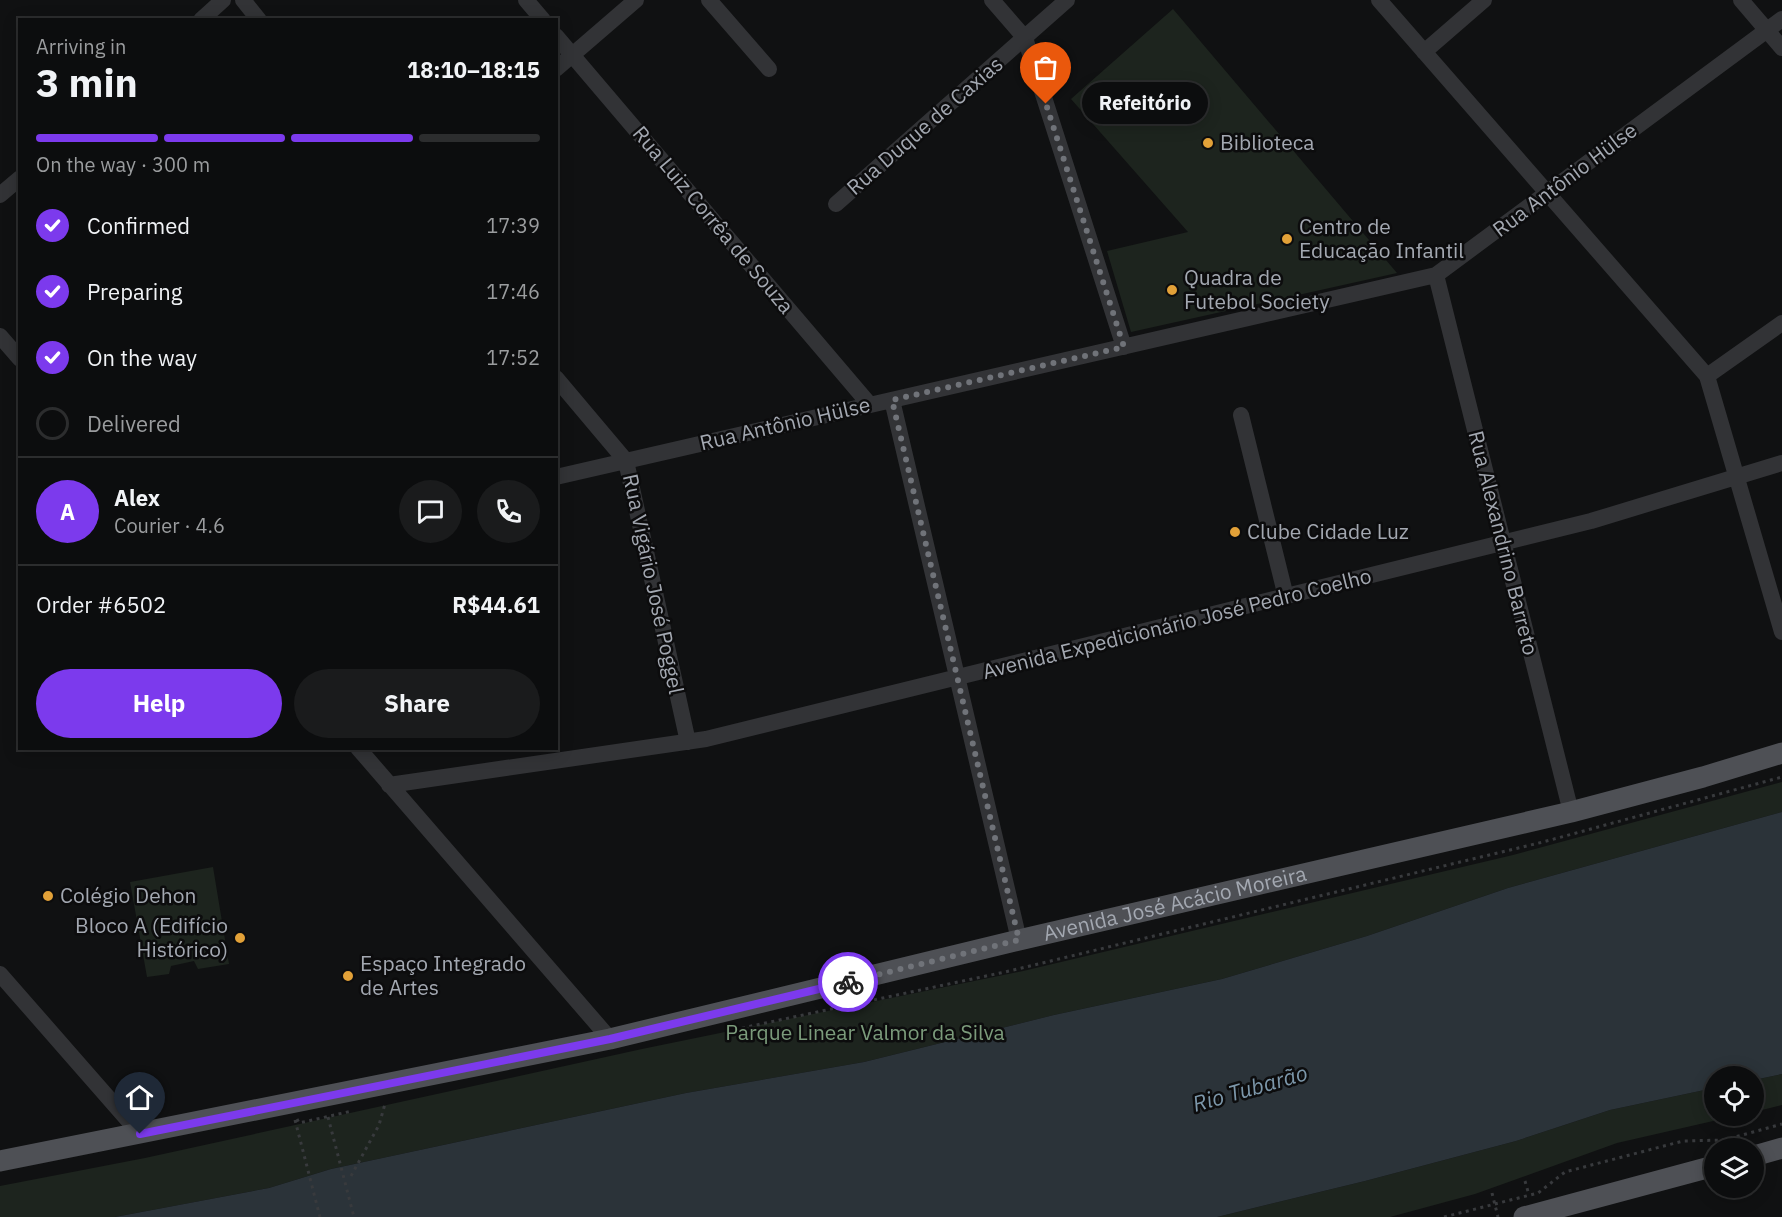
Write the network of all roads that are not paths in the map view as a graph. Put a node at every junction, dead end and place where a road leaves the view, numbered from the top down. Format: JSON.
{"nodes":[{"id":1,"x":223,"y":0,"type":"edge"},
{"id":2,"x":243,"y":0,"type":"edge"},
{"id":3,"x":526,"y":0,"type":"edge"},
{"id":4,"x":636,"y":0,"type":"edge"},
{"id":5,"x":709,"y":0,"type":"edge"},
{"id":6,"x":992,"y":0,"type":"edge"},
{"id":7,"x":1067,"y":0,"type":"edge"},
{"id":8,"x":1379,"y":0,"type":"edge"},
{"id":9,"x":1484,"y":0,"type":"edge"},
{"id":10,"x":1741,"y":0,"type":"edge"},
{"id":11,"x":203,"y":18,"type":"edge"},
{"id":12,"x":257,"y":18,"type":"edge"},
{"id":13,"x":541,"y":18,"type":"edge"},
{"id":14,"x":1782,"y":19,"type":"edge"},
{"id":15,"x":1767,"y":30,"type":"junction"},
{"id":16,"x":558,"y":38,"type":"edge"},
{"id":17,"x":1025,"y":38,"type":"junction"},
{"id":18,"x":1782,"y":48,"type":"edge"},
{"id":19,"x":1424,"y":52,"type":"junction"},
{"id":20,"x":573,"y":55,"type":"junction"},
{"id":21,"x":558,"y":67,"type":"edge"},
{"id":22,"x":769,"y":69,"type":"dead end"},
{"id":23,"x":18,"y":180,"type":"edge"},
{"id":24,"x":1547,"y":193,"type":"junction"},
{"id":25,"x":0,"y":195,"type":"edge"},
{"id":26,"x":836,"y":204,"type":"dead end"},
{"id":27,"x":1436,"y":275,"type":"junction"},
{"id":28,"x":1782,"y":323,"type":"edge"},
{"id":29,"x":0,"y":336,"type":"edge"},
{"id":30,"x":1124,"y":347,"type":"junction"},
{"id":31,"x":18,"y":357,"type":"edge"},
{"id":32,"x":1707,"y":376,"type":"junction"},
{"id":33,"x":558,"y":380,"type":"edge"},
{"id":34,"x":892,"y":400,"type":"junction"},
{"id":35,"x":870,"y":405,"type":"junction"},
{"id":36,"x":1241,"y":415,"type":"dead end"},
{"id":37,"x":626,"y":461,"type":"junction"},
{"id":38,"x":1782,"y":463,"type":"edge"},
{"id":39,"x":558,"y":477,"type":"edge"},
{"id":40,"x":1737,"y":477,"type":"junction"},
{"id":41,"x":1503,"y":544,"type":"junction"},
{"id":42,"x":1286,"y":597,"type":"junction"},
{"id":43,"x":1782,"y":632,"type":"edge"},
{"id":44,"x":957,"y":678,"type":"junction"},
{"id":45,"x":688,"y":742,"type":"junction"},
{"id":46,"x":360,"y":750,"type":"edge"},
{"id":47,"x":1782,"y":753,"type":"edge"},
{"id":48,"x":389,"y":785,"type":"junction"},
{"id":49,"x":1571,"y":812,"type":"junction"},
{"id":50,"x":1019,"y":940,"type":"junction"},
{"id":51,"x":0,"y":974,"type":"edge"},
{"id":52,"x":610,"y":1039,"type":"junction"},
{"id":53,"x":140,"y":1134,"type":"junction"},
{"id":54,"x":1782,"y":1148,"type":"edge"},
{"id":55,"x":1764,"y":1153,"type":"edge"},
{"id":56,"x":0,"y":1161,"type":"edge"},
{"id":57,"x":1704,"y":1169,"type":"edge"},
{"id":58,"x":1524,"y":1217,"type":"edge"}],
"edges":[{"from":1,"to":11,"type":"street"},
{"from":2,"to":12,"type":"street"},
{"from":3,"to":13,"type":"street"},
{"from":4,"to":20,"type":"street"},
{"from":5,"to":22,"type":"street"},
{"from":6,"to":17,"type":"street"},
{"from":7,"to":17,"type":"street","name":"Rua Duque de Caxias"},
{"from":8,"to":19,"type":"street"},
{"from":9,"to":19,"type":"street"},
{"from":10,"to":15,"type":"street"},
{"from":14,"to":15,"type":"street","name":"Rua Antônio Hülse"},
{"from":15,"to":18,"type":"street"},
{"from":15,"to":24,"type":"street","name":"Rua Antônio Hülse"},
{"from":16,"to":20,"type":"street","name":"Rua Luiz Corrêa de Souza"},
{"from":17,"to":26,"type":"street","name":"Rua Duque de Caxias"},
{"from":17,"to":30,"type":"street"},
{"from":19,"to":24,"type":"street"},
{"from":20,"to":21,"type":"street"},
{"from":20,"to":35,"type":"street","name":"Rua Luiz Corrêa de Souza"},
{"from":23,"to":25,"type":"street"},
{"from":24,"to":27,"type":"street","name":"Rua Antônio Hülse"},
{"from":24,"to":32,"type":"street"},
{"from":27,"to":30,"type":"street","name":"Rua Antônio Hülse"},
{"from":27,"to":41,"type":"street","name":"Rua Alexandrino Barreto"},
{"from":28,"to":32,"type":"street"},
{"from":29,"to":31,"type":"street"},
{"from":30,"to":34,"type":"street","name":"Rua Antônio Hülse"},
{"from":32,"to":40,"type":"street"},
{"from":33,"to":37,"type":"street","name":"Rua Vigário José Poggel"},
{"from":34,"to":35,"type":"street","name":"Rua Antônio Hülse"},
{"from":34,"to":44,"type":"street"},
{"from":35,"to":37,"type":"street","name":"Rua Antônio Hülse"},
{"from":36,"to":42,"type":"street"},
{"from":37,"to":39,"type":"street","name":"Rua Antônio Hülse"},
{"from":37,"to":45,"type":"street","name":"Rua Vigário José Poggel"},
{"from":38,"to":40,"type":"street","name":"Avenida Expedicionário José Pedro Coelho"},
{"from":40,"to":41,"type":"street","name":"Avenida Expedicionário José Pedro Coelho"},
{"from":40,"to":43,"type":"street"},
{"from":41,"to":42,"type":"street","name":"Avenida Expedicionário José Pedro Coelho"},
{"from":41,"to":49,"type":"street","name":"Rua Alexandrino Barreto"},
{"from":42,"to":44,"type":"street","name":"Avenida Expedicionário José Pedro Coelho"},
{"from":44,"to":45,"type":"street","name":"Avenida Expedicionário José Pedro Coelho"},
{"from":44,"to":50,"type":"street"},
{"from":45,"to":48,"type":"street","name":"Avenida Expedicionário José Pedro Coelho"},
{"from":46,"to":48,"type":"street"},
{"from":47,"to":49,"type":"main road","name":"Avenida José Acácio Moreira"},
{"from":48,"to":52,"type":"street"},
{"from":49,"to":50,"type":"main road","name":"Avenida José Acácio Moreira"},
{"from":50,"to":52,"type":"main road","name":"Avenida José Acácio Moreira"},
{"from":51,"to":53,"type":"street"},
{"from":52,"to":53,"type":"main road","name":"Avenida José Acácio Moreira"},
{"from":53,"to":56,"type":"main road","name":"Avenida José Acácio Moreira"},
{"from":54,"to":55,"type":"main road"},
{"from":57,"to":58,"type":"main road"}]}
